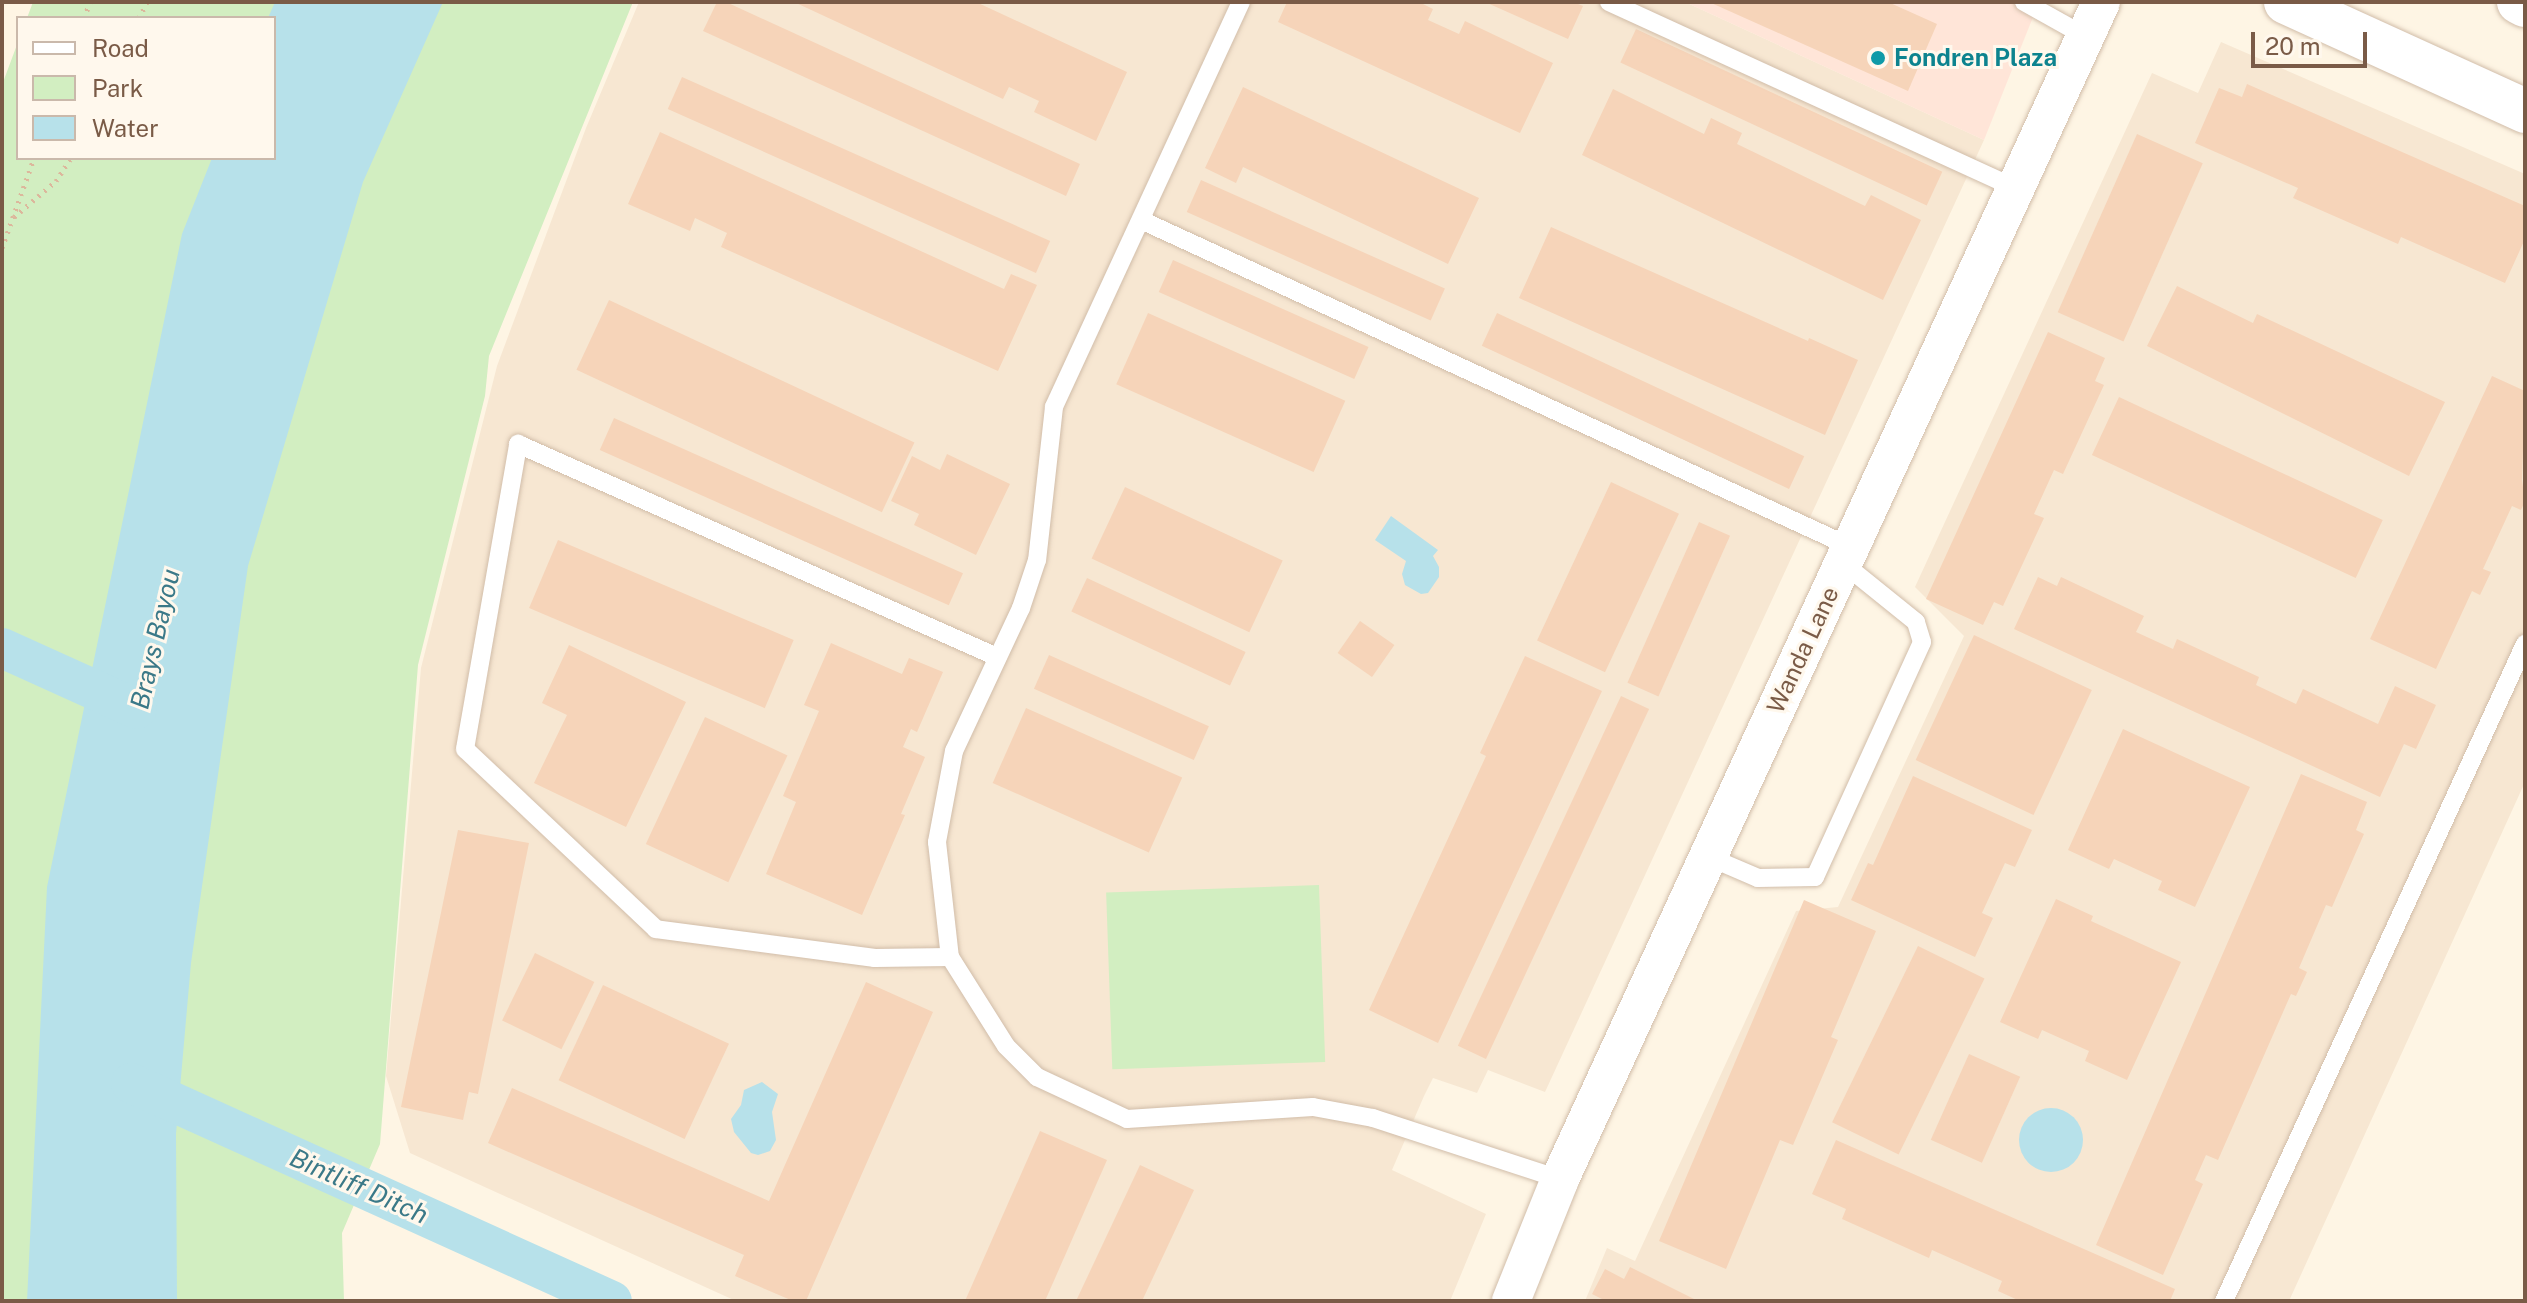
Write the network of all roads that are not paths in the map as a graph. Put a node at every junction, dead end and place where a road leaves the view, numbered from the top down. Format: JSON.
{"nodes":[{"id":1,"x":1241,"y":2,"type":"edge"},
{"id":2,"x":1609,"y":2,"type":"edge"},
{"id":3,"x":2024,"y":2,"type":"edge"},
{"id":4,"x":2286,"y":2,"type":"edge"},
{"id":5,"x":2519,"y":2,"type":"edge"},
{"id":6,"x":2525,"y":5,"type":"edge"},
{"id":7,"x":2093,"y":19,"type":"edge"},
{"id":8,"x":2525,"y":111,"type":"edge"},
{"id":9,"x":2016,"y":188,"type":"junction"},
{"id":10,"x":1141,"y":220,"type":"junction"},
{"id":11,"x":1847,"y":555,"type":"junction"},
{"id":12,"x":2525,"y":644,"type":"edge"},
{"id":13,"x":997,"y":657,"type":"junction"},
{"id":14,"x":1709,"y":857,"type":"junction"},
{"id":15,"x":950,"y":957,"type":"junction"},
{"id":16,"x":1560,"y":1179,"type":"junction"},
{"id":17,"x":1511,"y":1301,"type":"edge"},
{"id":18,"x":2224,"y":1301,"type":"edge"}],
"edges":[{"from":1,"to":10,"type":"lane"},
{"from":2,"to":9,"type":"lane"},
{"from":3,"to":7,"type":"lane"},
{"from":4,"to":8,"type":"main road"},
{"from":5,"to":6,"type":"main road"},
{"from":7,"to":9,"type":"street","name":"Wanda Lane"},
{"from":9,"to":11,"type":"street","name":"Wanda Lane"},
{"from":10,"to":11,"type":"lane"},
{"from":10,"to":13,"type":"lane"},
{"from":11,"to":14,"type":"street","name":"Wanda Lane"},
{"from":11,"to":14,"type":"lane"},
{"from":12,"to":18,"type":"lane"},
{"from":13,"to":15,"type":"lane"},
{"from":13,"to":15,"type":"lane"},
{"from":14,"to":16,"type":"street","name":"Wanda Lane"},
{"from":15,"to":16,"type":"lane"},
{"from":16,"to":17,"type":"street","name":"Wanda Lane"}]}
